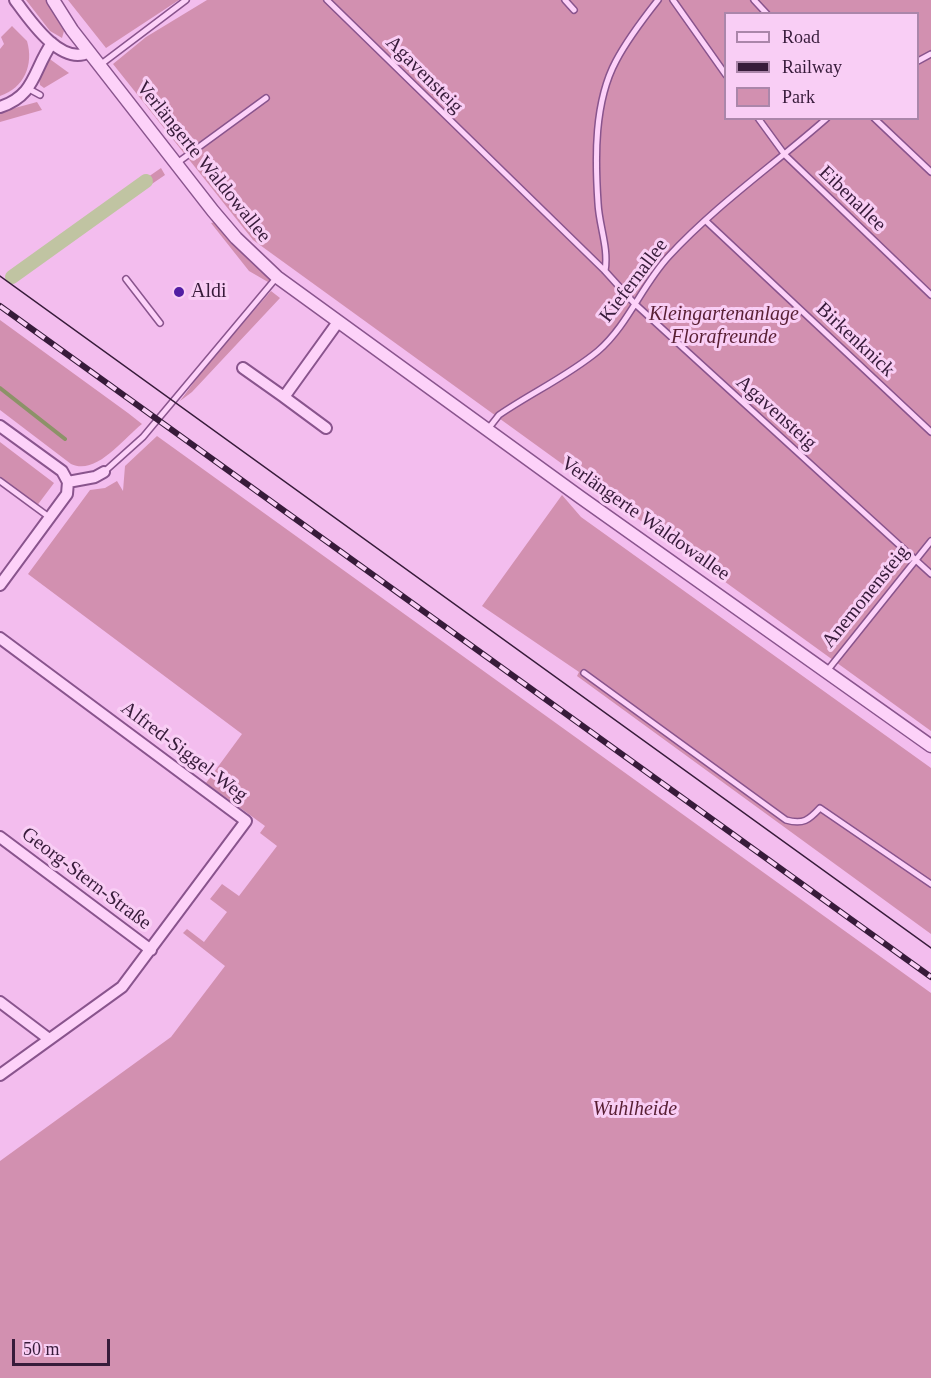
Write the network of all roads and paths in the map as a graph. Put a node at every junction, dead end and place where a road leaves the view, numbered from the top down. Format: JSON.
{"nodes":[{"id":1,"x":15,"y":0,"type":"edge"},
{"id":2,"x":53,"y":0,"type":"edge"},
{"id":3,"x":186,"y":0,"type":"edge"},
{"id":4,"x":327,"y":0,"type":"edge"},
{"id":5,"x":565,"y":0,"type":"edge"},
{"id":6,"x":658,"y":0,"type":"edge"},
{"id":7,"x":673,"y":0,"type":"edge"},
{"id":8,"x":753,"y":0,"type":"edge"},
{"id":9,"x":574,"y":10,"type":"dead end"},
{"id":10,"x":765,"y":12,"type":"edge"},
{"id":11,"x":52,"y":43,"type":"junction"},
{"id":12,"x":89,"y":52,"type":"junction"},
{"id":13,"x":100,"y":65,"type":"junction"},
{"id":14,"x":724,"y":72,"type":"edge"},
{"id":15,"x":29,"y":89,"type":"junction"},
{"id":16,"x":40,"y":95,"type":"dead end"},
{"id":17,"x":266,"y":98,"type":"dead end"},
{"id":18,"x":0,"y":107,"type":"edge"},
{"id":19,"x":759,"y":120,"type":"edge"},
{"id":20,"x":825,"y":120,"type":"edge"},
{"id":21,"x":876,"y":120,"type":"edge"},
{"id":22,"x":785,"y":155,"type":"junction"},
{"id":23,"x":177,"y":163,"type":"junction"},
{"id":24,"x":931,"y":172,"type":"edge"},
{"id":25,"x":706,"y":221,"type":"junction"},
{"id":26,"x":604,"y":271,"type":"junction"},
{"id":27,"x":277,"y":277,"type":"junction"},
{"id":28,"x":126,"y":279,"type":"dead end"},
{"id":29,"x":931,"y":294,"type":"edge"},
{"id":30,"x":634,"y":303,"type":"junction"},
{"id":31,"x":338,"y":322,"type":"junction"},
{"id":32,"x":160,"y":323,"type":"dead end"},
{"id":33,"x":243,"y":368,"type":"dead end"},
{"id":34,"x":284,"y":397,"type":"junction"},
{"id":35,"x":0,"y":426,"type":"edge"},
{"id":36,"x":326,"y":428,"type":"dead end"},
{"id":37,"x":488,"y":430,"type":"junction"},
{"id":38,"x":931,"y":432,"type":"edge"},
{"id":39,"x":104,"y":472,"type":"joint"},
{"id":40,"x":0,"y":481,"type":"edge"},
{"id":41,"x":68,"y":482,"type":"junction"},
{"id":42,"x":50,"y":518,"type":"junction"},
{"id":43,"x":931,"y":541,"type":"edge"},
{"id":44,"x":915,"y":560,"type":"junction"},
{"id":45,"x":931,"y":574,"type":"edge"},
{"id":46,"x":0,"y":585,"type":"edge"},
{"id":47,"x":0,"y":638,"type":"edge"},
{"id":48,"x":584,"y":673,"type":"dead end"},
{"id":49,"x":826,"y":673,"type":"junction"},
{"id":50,"x":931,"y":746,"type":"edge"},
{"id":51,"x":0,"y":837,"type":"edge"},
{"id":52,"x":931,"y":884,"type":"edge"},
{"id":53,"x":151,"y":950,"type":"junction"},
{"id":54,"x":0,"y":1002,"type":"edge"},
{"id":55,"x":49,"y":1038,"type":"junction"},
{"id":56,"x":0,"y":1075,"type":"edge"}],
"edges":[{"from":1,"to":11,"type":"street"},
{"from":2,"to":12,"type":"street","name":"Verlängerte Waldowallee"},
{"from":3,"to":13,"type":"lane"},
{"from":4,"to":26,"type":"lane","name":"Agavensteig"},
{"from":5,"to":9,"type":"lane"},
{"from":6,"to":26,"type":"lane"},
{"from":7,"to":14,"type":"lane"},
{"from":8,"to":10,"type":"lane"},
{"from":11,"to":12,"type":"street"},
{"from":11,"to":15,"type":"street"},
{"from":12,"to":13,"type":"street","name":"Verlängerte Waldowallee"},
{"from":13,"to":23,"type":"street","name":"Verlängerte Waldowallee"},
{"from":15,"to":16,"type":"lane"},
{"from":15,"to":18,"type":"street"},
{"from":17,"to":23,"type":"lane"},
{"from":19,"to":22,"type":"lane","name":"Eibenallee"},
{"from":20,"to":22,"type":"lane","name":"Kiefernallee"},
{"from":21,"to":24,"type":"lane"},
{"from":22,"to":25,"type":"lane","name":"Kiefernallee"},
{"from":22,"to":29,"type":"lane","name":"Eibenallee"},
{"from":23,"to":27,"type":"street","name":"Verlängerte Waldowallee"},
{"from":25,"to":30,"type":"lane","name":"Kiefernallee"},
{"from":25,"to":38,"type":"lane","name":"Birkenknick"},
{"from":26,"to":30,"type":"lane","name":"Agavensteig"},
{"from":27,"to":31,"type":"street","name":"Verlängerte Waldowallee"},
{"from":27,"to":39,"type":"lane"},
{"from":28,"to":32,"type":"lane"},
{"from":30,"to":37,"type":"lane","name":"Kiefernallee"},
{"from":30,"to":44,"type":"lane","name":"Agavensteig"},
{"from":31,"to":34,"type":"street"},
{"from":31,"to":37,"type":"street","name":"Verlängerte Waldowallee"},
{"from":33,"to":34,"type":"street"},
{"from":34,"to":36,"type":"street"},
{"from":35,"to":41,"type":"street"},
{"from":37,"to":49,"type":"street","name":"Verlängerte Waldowallee"},
{"from":39,"to":41,"type":"street"},
{"from":40,"to":42,"type":"lane"},
{"from":41,"to":42,"type":"street"},
{"from":42,"to":46,"type":"street"},
{"from":43,"to":44,"type":"lane","name":"Anemonensteig"},
{"from":44,"to":45,"type":"lane","name":"Agavensteig"},
{"from":44,"to":49,"type":"lane","name":"Anemonensteig"},
{"from":47,"to":53,"type":"street","name":"Alfred-Siggel-Weg"},
{"from":48,"to":52,"type":"lane"},
{"from":49,"to":50,"type":"street","name":"Verlängerte Waldowallee"},
{"from":51,"to":53,"type":"street","name":"Georg-Stern-Straße"},
{"from":53,"to":55,"type":"street"},
{"from":54,"to":55,"type":"street"},
{"from":55,"to":56,"type":"street"}]}
